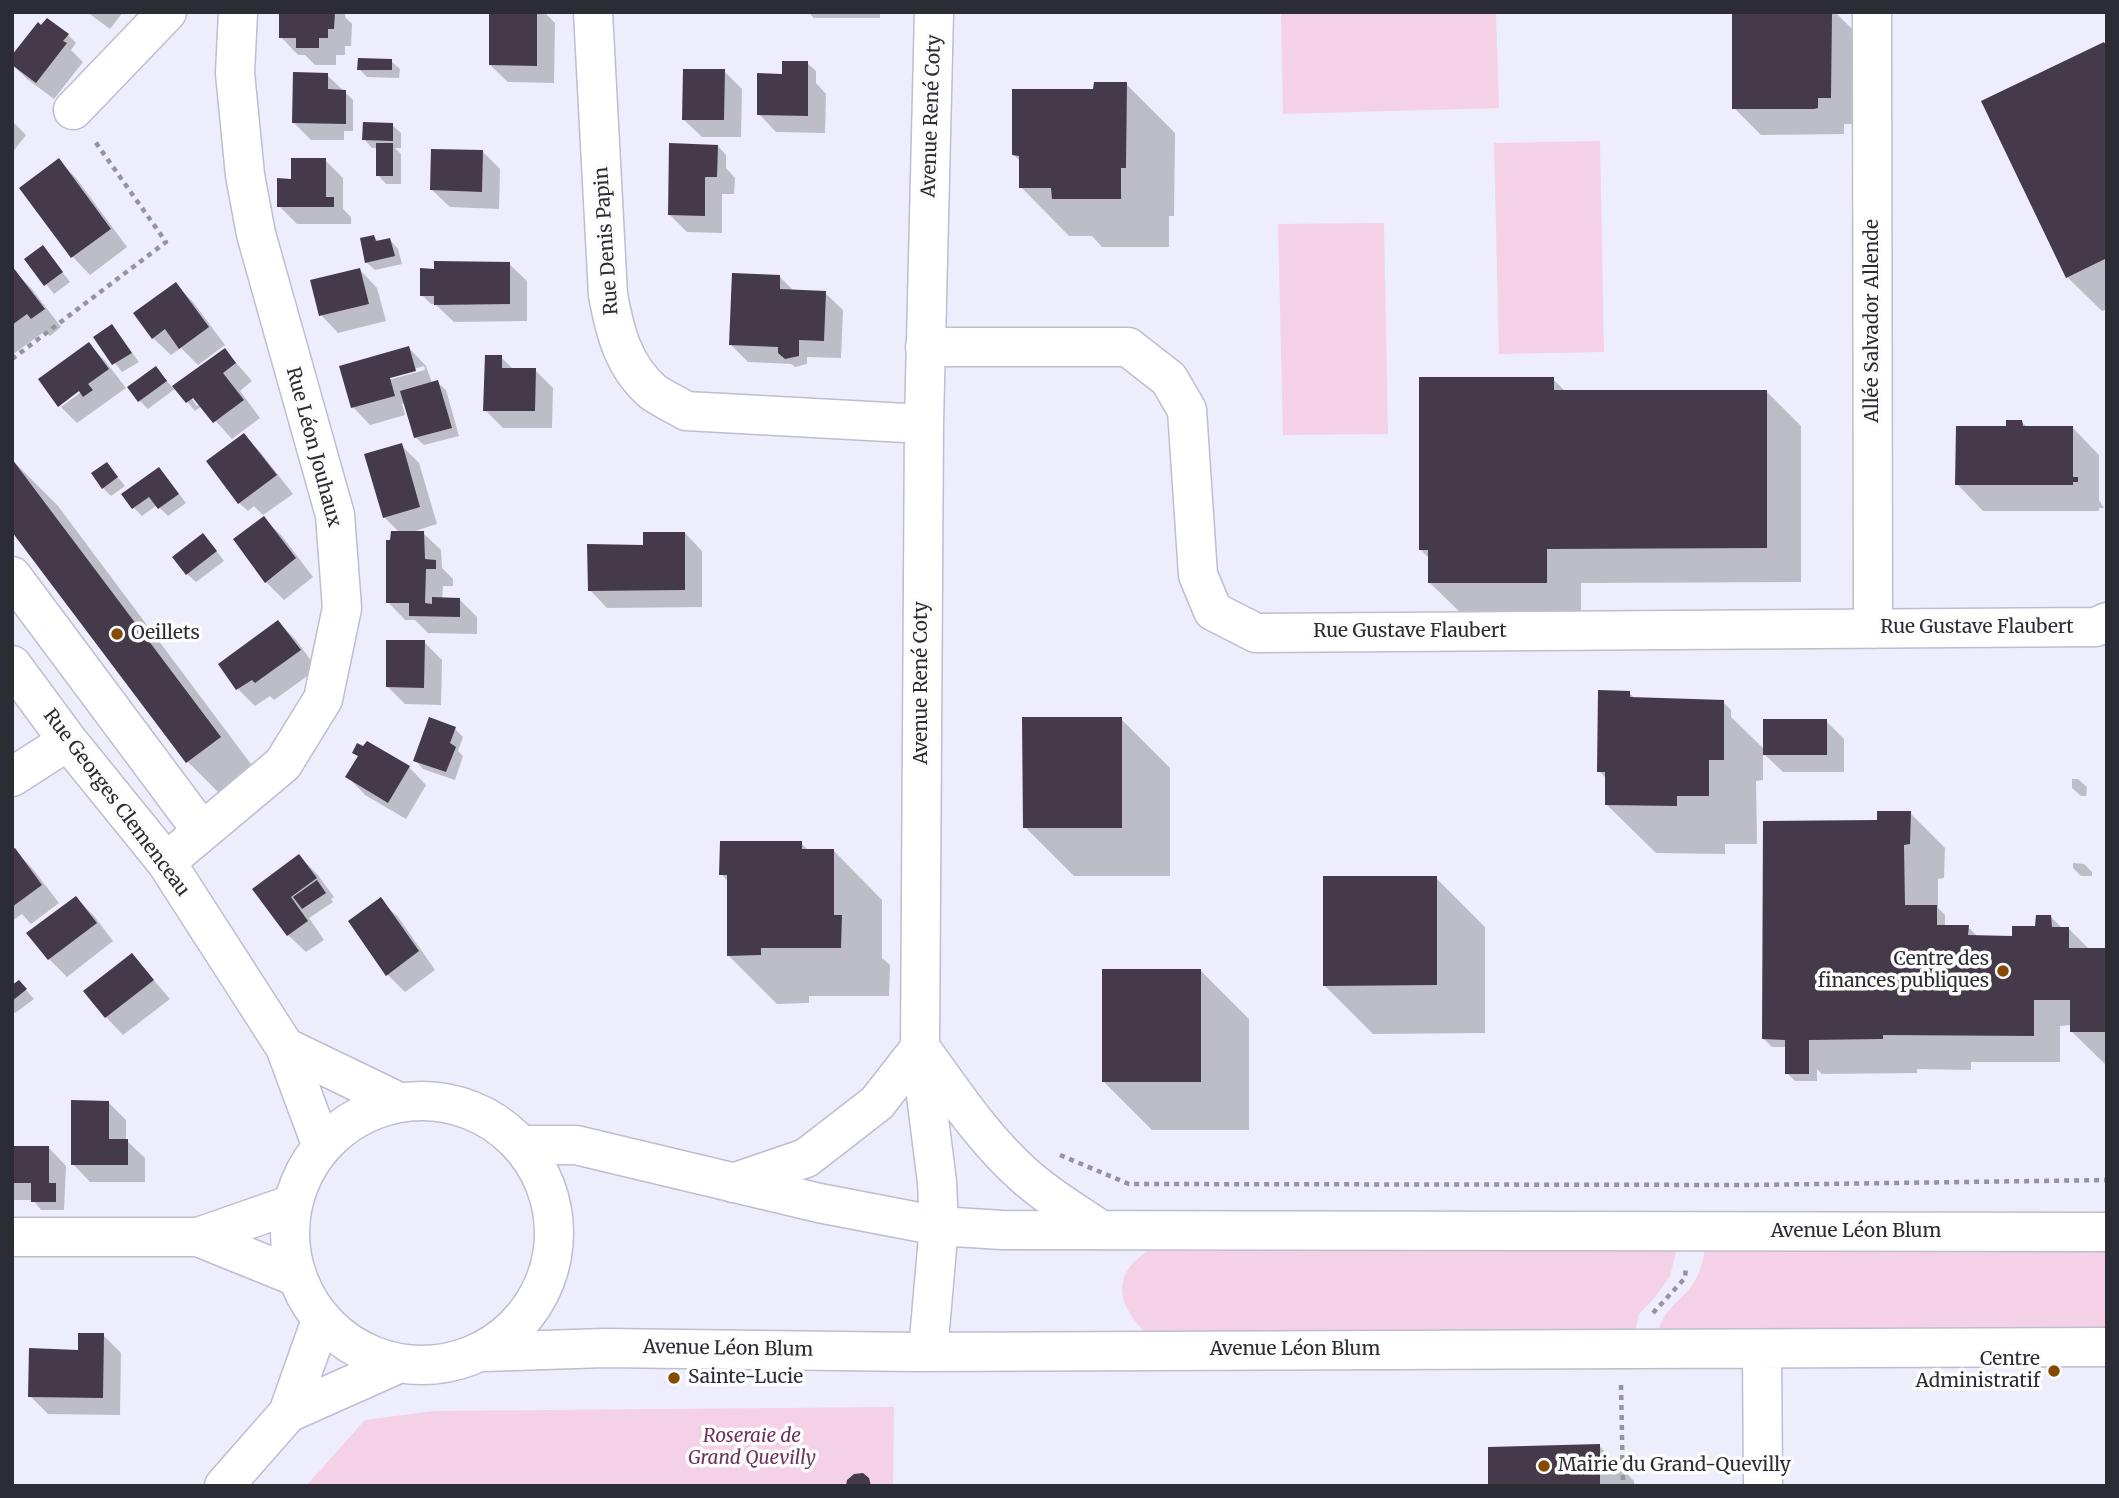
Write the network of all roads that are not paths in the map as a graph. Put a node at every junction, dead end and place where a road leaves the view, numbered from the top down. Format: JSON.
{"nodes":[{"id":1,"x":167,"y":12,"type":"edge"},
{"id":2,"x":238,"y":12,"type":"edge"},
{"id":3,"x":593,"y":12,"type":"edge"},
{"id":4,"x":934,"y":12,"type":"edge"},
{"id":5,"x":1872,"y":12,"type":"edge"},
{"id":6,"x":73,"y":110,"type":"road end"},
{"id":7,"x":925,"y":347,"type":"junction"},
{"id":8,"x":924,"y":424,"type":"junction"},
{"id":9,"x":12,"y":576,"type":"edge"},
{"id":10,"x":2107,"y":622,"type":"edge"},
{"id":11,"x":1874,"y":629,"type":"junction"},
{"id":12,"x":12,"y":666,"type":"edge"},
{"id":13,"x":68,"y":741,"type":"junction"},
{"id":14,"x":12,"y":777,"type":"edge"},
{"id":15,"x":202,"y":831,"type":"junction"},
{"id":16,"x":166,"y":862,"type":"junction"},
{"id":17,"x":285,"y":1047,"type":"junction"},
{"id":18,"x":920,"y":1048,"type":"junction"},
{"id":19,"x":399,"y":1102,"type":"junction"},
{"id":20,"x":522,"y":1145,"type":"junction"},
{"id":21,"x":322,"y":1147,"type":"junction"},
{"id":22,"x":733,"y":1184,"type":"junction"},
{"id":23,"x":293,"y":1204,"type":"junction"},
{"id":24,"x":939,"y":1226,"type":"junction"},
{"id":25,"x":1101,"y":1230,"type":"junction"},
{"id":26,"x":2107,"y":1232,"type":"edge"},
{"id":27,"x":12,"y":1237,"type":"edge"},
{"id":28,"x":198,"y":1237,"type":"junction"},
{"id":29,"x":297,"y":1277,"type":"junction"},
{"id":30,"x":321,"y":1320,"type":"junction"},
{"id":31,"x":2107,"y":1347,"type":"edge"},
{"id":32,"x":1762,"y":1349,"type":"junction"},
{"id":33,"x":483,"y":1352,"type":"junction"},
{"id":34,"x":928,"y":1352,"type":"junction"},
{"id":35,"x":398,"y":1364,"type":"junction"},
{"id":36,"x":288,"y":1413,"type":"junction"},
{"id":37,"x":224,"y":1486,"type":"edge"},
{"id":38,"x":1763,"y":1486,"type":"edge"}],
"edges":[{"from":1,"to":6,"type":"street"},
{"from":2,"to":15,"type":"street","name":"Rue Léon Jouhaux"},
{"from":3,"to":8,"type":"street","name":"Rue Denis Papin"},
{"from":4,"to":7,"type":"street","name":"Avenue René Coty"},
{"from":5,"to":11,"type":"street","name":"Allée Salvador Allende"},
{"from":7,"to":8,"type":"street","name":"Avenue René Coty"},
{"from":7,"to":11,"type":"street","name":"Rue Gustave Flaubert"},
{"from":8,"to":18,"type":"street","name":"Avenue René Coty"},
{"from":9,"to":15,"type":"street"},
{"from":10,"to":11,"type":"street","name":"Rue Gustave Flaubert"},
{"from":12,"to":13,"type":"street","name":"Rue Georges Clemenceau"},
{"from":13,"to":14,"type":"street"},
{"from":13,"to":16,"type":"street","name":"Rue Georges Clemenceau"},
{"from":15,"to":16,"type":"street","name":"Rue Léon Jouhaux"},
{"from":16,"to":17,"type":"street","name":"Rue Georges Clemenceau"},
{"from":17,"to":19,"type":"street"},
{"from":17,"to":21,"type":"street","name":"Rue Georges Clemenceau"},
{"from":18,"to":22,"type":"street"},
{"from":18,"to":24,"type":"street","name":"Avenue René Coty"},
{"from":18,"to":25,"type":"street"},
{"from":19,"to":20,"type":"street"},
{"from":19,"to":21,"type":"street"},
{"from":20,"to":22,"type":"street","name":"Avenue Léon Blum"},
{"from":20,"to":33,"type":"street"},
{"from":21,"to":23,"type":"street"},
{"from":22,"to":24,"type":"street","name":"Avenue Léon Blum"},
{"from":23,"to":28,"type":"street"},
{"from":23,"to":29,"type":"street"},
{"from":24,"to":25,"type":"street","name":"Avenue Léon Blum"},
{"from":24,"to":34,"type":"street","name":"Avenue René Coty"},
{"from":25,"to":26,"type":"street","name":"Avenue Léon Blum"},
{"from":27,"to":28,"type":"street"},
{"from":28,"to":29,"type":"street"},
{"from":29,"to":30,"type":"street"},
{"from":30,"to":35,"type":"street"},
{"from":30,"to":36,"type":"street"},
{"from":31,"to":32,"type":"street","name":"Avenue Léon Blum"},
{"from":32,"to":34,"type":"street","name":"Avenue Léon Blum"},
{"from":32,"to":38,"type":"street"},
{"from":33,"to":34,"type":"street","name":"Avenue Léon Blum"},
{"from":33,"to":35,"type":"street"},
{"from":35,"to":36,"type":"street"},
{"from":36,"to":37,"type":"street"}]}
